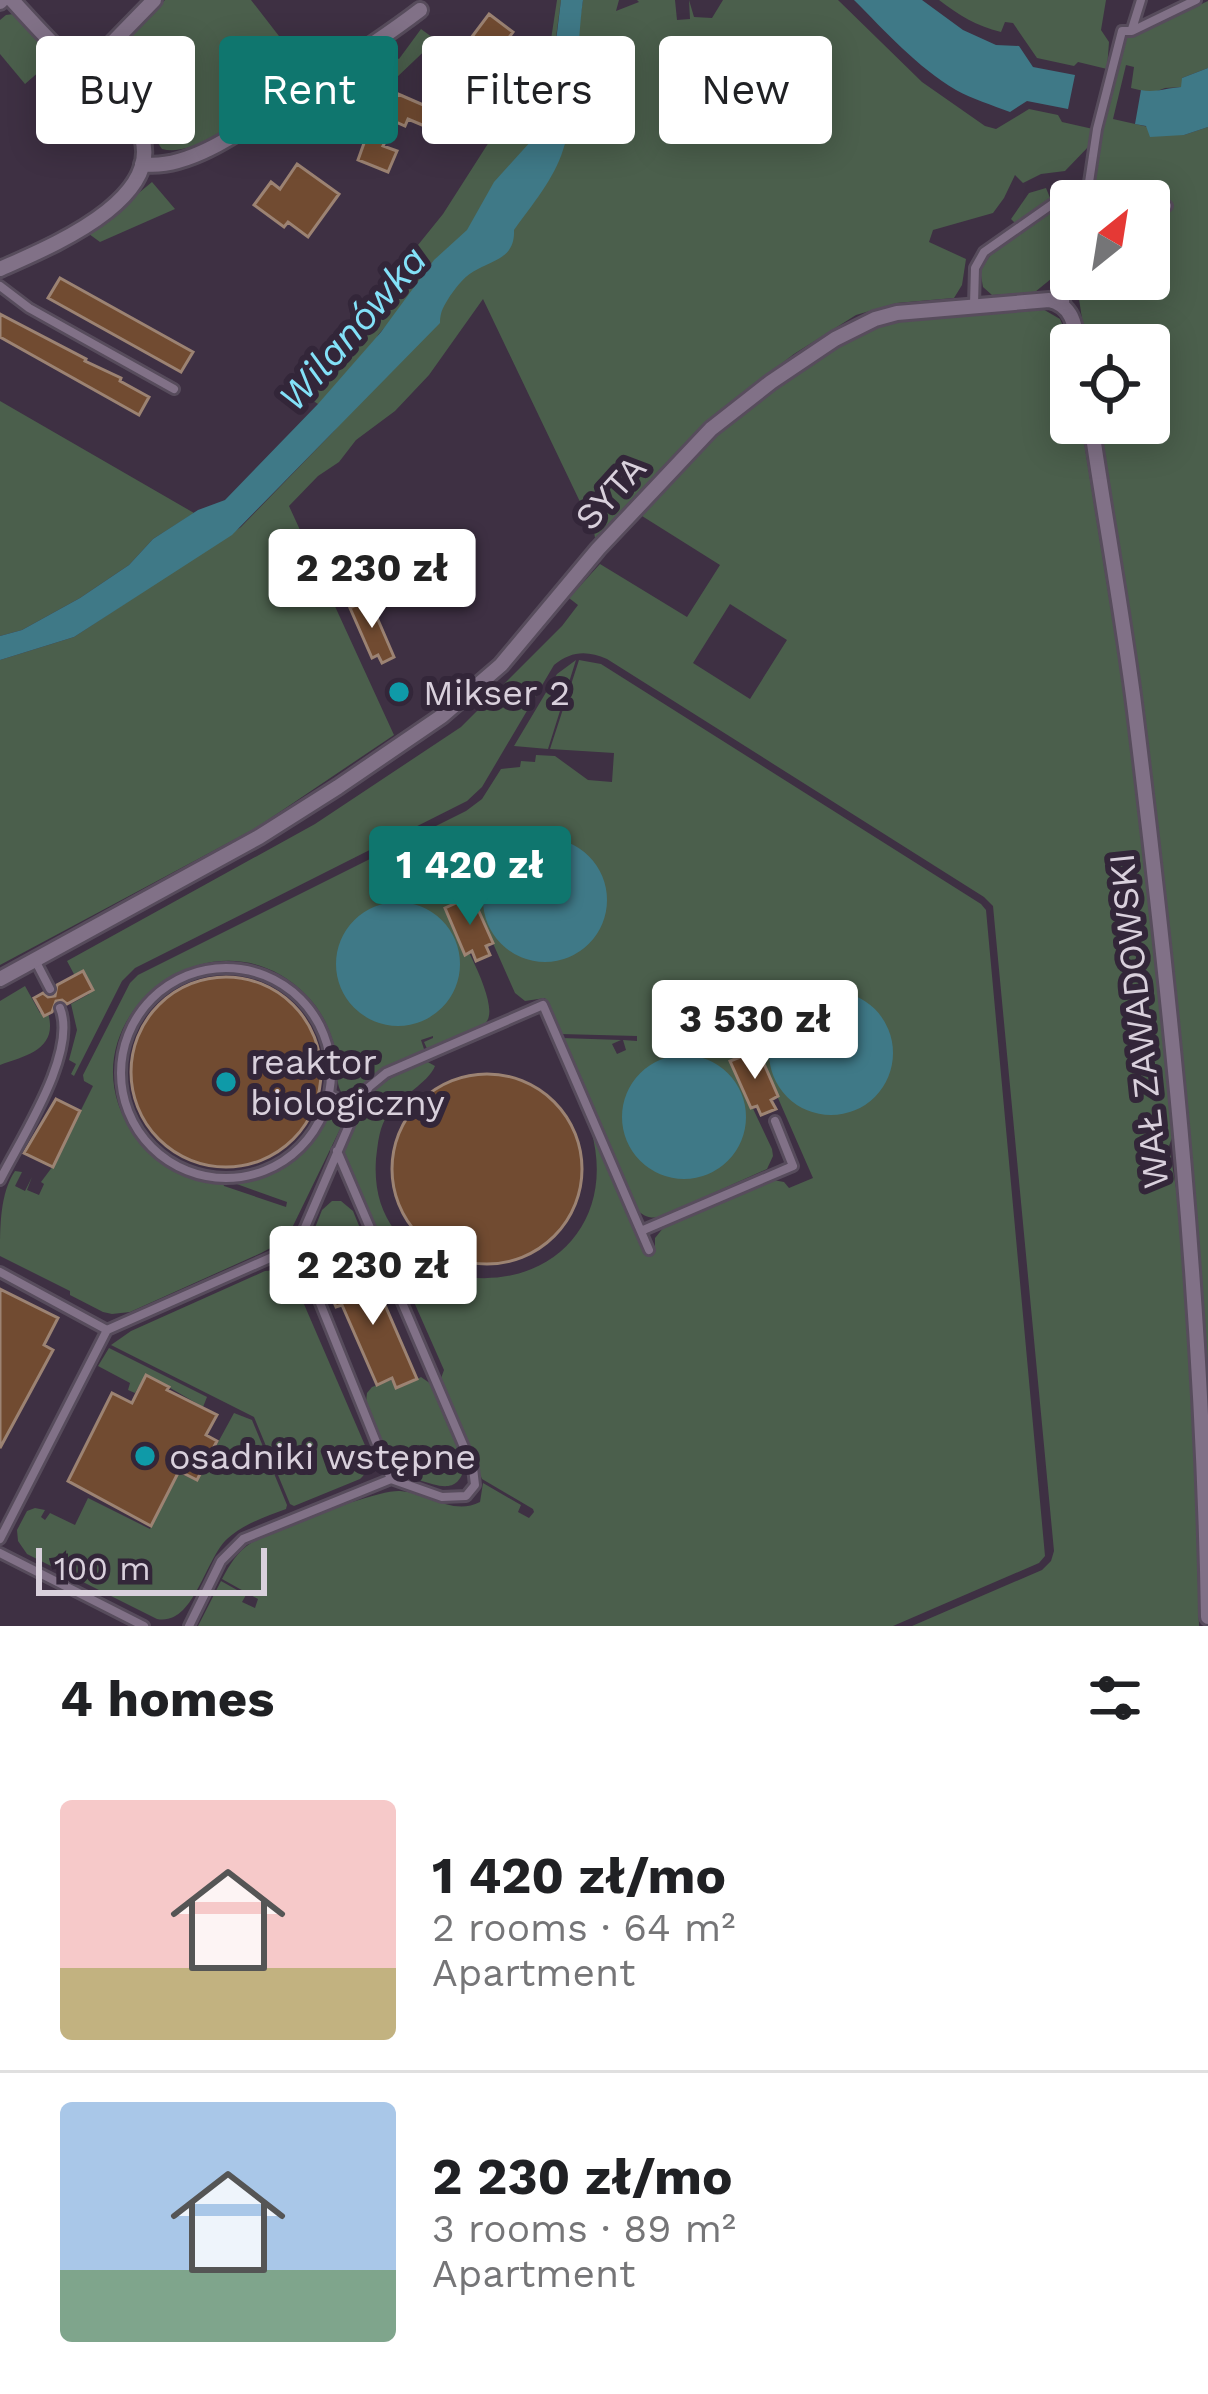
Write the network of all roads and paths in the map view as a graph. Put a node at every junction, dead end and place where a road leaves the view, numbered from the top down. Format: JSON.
{"nodes":[{"id":1,"x":12,"y":0,"type":"edge"},
{"id":2,"x":154,"y":0,"type":"edge"},
{"id":3,"x":1141,"y":0,"type":"edge"},
{"id":4,"x":1196,"y":0,"type":"edge"},
{"id":5,"x":425,"y":5,"type":"edge"},
{"id":6,"x":1127,"y":31,"type":"junction"},
{"id":7,"x":47,"y":36,"type":"edge"},
{"id":8,"x":119,"y":36,"type":"edge"},
{"id":9,"x":143,"y":144,"type":"edge"},
{"id":10,"x":142,"y":164,"type":"junction"},
{"id":11,"x":1089,"y":180,"type":"edge"},
{"id":12,"x":1050,"y":205,"type":"edge"},
{"id":13,"x":0,"y":269,"type":"edge"},
{"id":14,"x":0,"y":286,"type":"edge"},
{"id":15,"x":1065,"y":300,"type":"edge"},
{"id":16,"x":974,"y":306,"type":"junction"},
{"id":17,"x":1065,"y":307,"type":"junction"},
{"id":18,"x":1074,"y":324,"type":"edge"},
{"id":19,"x":174,"y":389,"type":"dead end"},
{"id":20,"x":1094,"y":444,"type":"edge"},
{"id":21,"x":34,"y":960,"type":"junction"},
{"id":22,"x":0,"y":979,"type":"edge"},
{"id":23,"x":50,"y":989,"type":"dead end"},
{"id":24,"x":60,"y":1008,"type":"dead end"},
{"id":25,"x":330,"y":1095,"type":"junction"},
{"id":26,"x":356,"y":1109,"type":"junction"},
{"id":27,"x":775,"y":1121,"type":"dead end"},
{"id":28,"x":337,"y":1151,"type":"junction"},
{"id":29,"x":0,"y":1180,"type":"edge"},
{"id":30,"x":641,"y":1231,"type":"junction"},
{"id":31,"x":297,"y":1246,"type":"junction"},
{"id":32,"x":649,"y":1250,"type":"dead end"},
{"id":33,"x":0,"y":1272,"type":"edge"},
{"id":34,"x":107,"y":1330,"type":"junction"},
{"id":35,"x":391,"y":1479,"type":"junction"},
{"id":36,"x":0,"y":1539,"type":"edge"},
{"id":37,"x":0,"y":1553,"type":"edge"},
{"id":38,"x":1208,"y":1617,"type":"edge"},
{"id":39,"x":144,"y":1626,"type":"edge"},
{"id":40,"x":189,"y":1626,"type":"edge"}],
"edges":[{"from":1,"to":7,"type":"street"},
{"from":2,"to":8,"type":"street"},
{"from":3,"to":6,"type":"lane"},
{"from":4,"to":6,"type":"lane"},
{"from":5,"to":10,"type":"street"},
{"from":6,"to":11,"type":"lane"},
{"from":9,"to":10,"type":"street"},
{"from":10,"to":13,"type":"street"},
{"from":12,"to":16,"type":"lane"},
{"from":14,"to":19,"type":"lane"},
{"from":15,"to":17,"type":"lane"},
{"from":16,"to":17,"type":"street","name":"SYTA"},
{"from":16,"to":21,"type":"street","name":"SYTA"},
{"from":17,"to":18,"type":"street"},
{"from":20,"to":38,"type":"street","name":"WAŁ ZAWADOWSKI"},
{"from":21,"to":22,"type":"street","name":"SYTA"},
{"from":21,"to":23,"type":"lane"},
{"from":24,"to":29,"type":"lane"},
{"from":25,"to":25,"type":"lane"},
{"from":25,"to":26,"type":"lane"},
{"from":26,"to":28,"type":"lane"},
{"from":26,"to":30,"type":"lane"},
{"from":27,"to":30,"type":"lane"},
{"from":28,"to":31,"type":"lane"},
{"from":28,"to":35,"type":"lane"},
{"from":30,"to":32,"type":"lane"},
{"from":31,"to":34,"type":"lane"},
{"from":31,"to":35,"type":"lane"},
{"from":33,"to":34,"type":"lane"},
{"from":34,"to":36,"type":"lane"},
{"from":35,"to":40,"type":"lane"},
{"from":37,"to":39,"type":"lane"}]}
